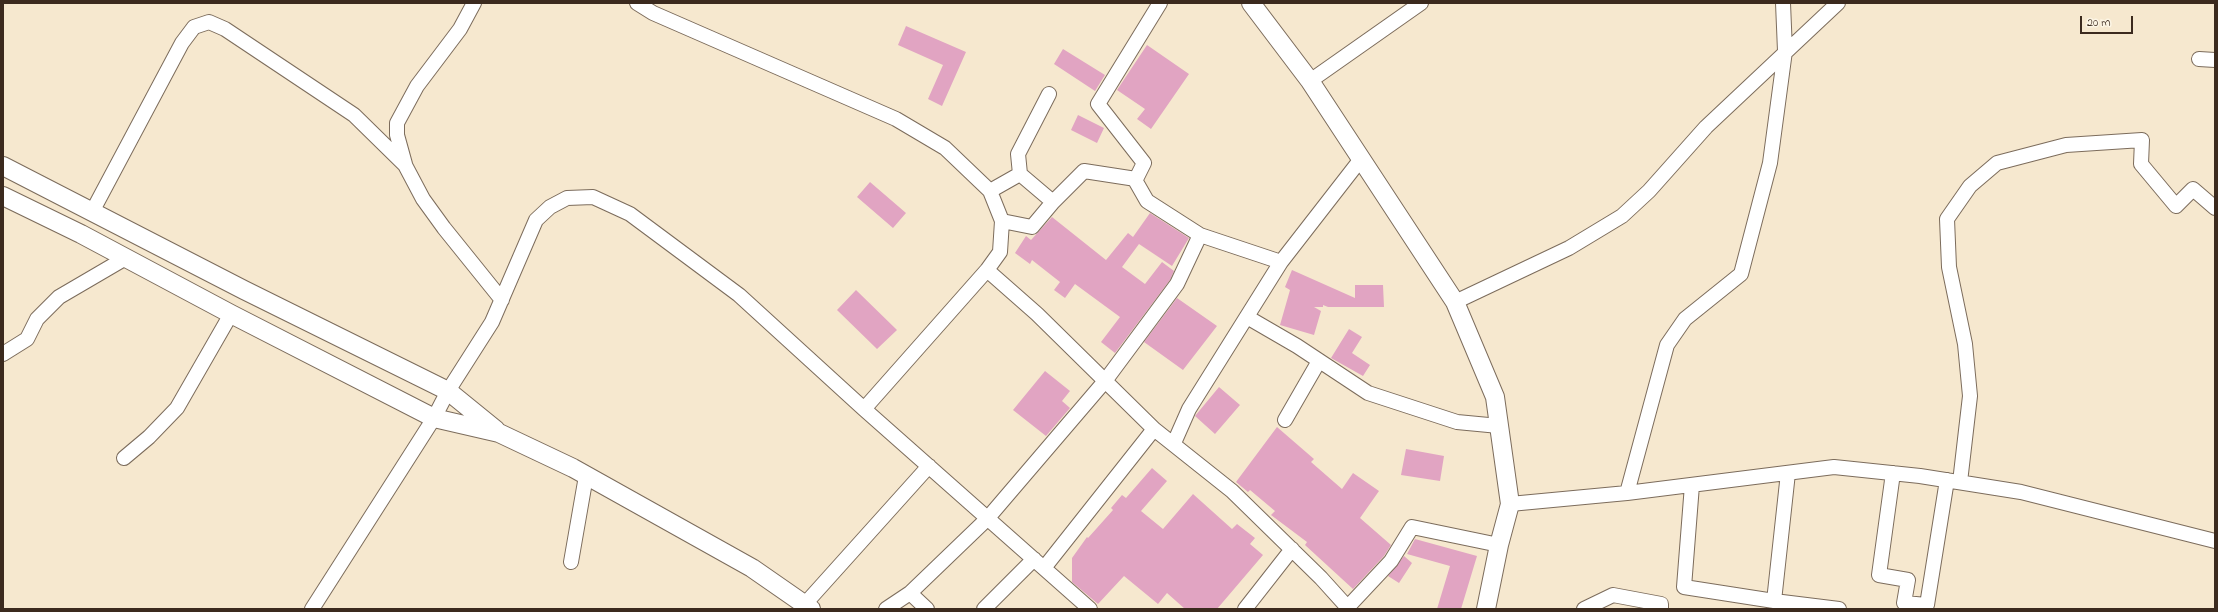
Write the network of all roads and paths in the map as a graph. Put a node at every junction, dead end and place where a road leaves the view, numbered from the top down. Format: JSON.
{"nodes":[{"id":1,"x":474,"y":3,"type":"edge"},
{"id":2,"x":638,"y":3,"type":"edge"},
{"id":3,"x":1160,"y":3,"type":"edge"},
{"id":4,"x":1251,"y":3,"type":"edge"},
{"id":5,"x":1421,"y":3,"type":"edge"},
{"id":6,"x":1783,"y":3,"type":"edge"},
{"id":7,"x":1838,"y":3,"type":"edge"},
{"id":8,"x":1786,"y":51,"type":"junction"},
{"id":9,"x":2199,"y":59,"type":"dead end"},
{"id":10,"x":2215,"y":60,"type":"edge"},
{"id":11,"x":1310,"y":81,"type":"junction"},
{"id":12,"x":1049,"y":94,"type":"dead end"},
{"id":13,"x":1361,"y":159,"type":"junction"},
{"id":14,"x":405,"y":165,"type":"junction"},
{"id":15,"x":3,"y":166,"type":"edge"},
{"id":16,"x":1020,"y":174,"type":"junction"},
{"id":17,"x":1135,"y":180,"type":"junction"},
{"id":18,"x":990,"y":191,"type":"junction"},
{"id":19,"x":3,"y":196,"type":"edge"},
{"id":20,"x":1053,"y":202,"type":"junction"},
{"id":21,"x":2215,"y":208,"type":"edge"},
{"id":22,"x":92,"y":212,"type":"junction"},
{"id":23,"x":1002,"y":221,"type":"junction"},
{"id":24,"x":1200,"y":235,"type":"junction"},
{"id":25,"x":124,"y":259,"type":"junction"},
{"id":26,"x":1281,"y":262,"type":"junction"},
{"id":27,"x":987,"y":270,"type":"junction"},
{"id":28,"x":502,"y":300,"type":"junction"},
{"id":29,"x":1455,"y":302,"type":"junction"},
{"id":30,"x":231,"y":314,"type":"junction"},
{"id":31,"x":1247,"y":317,"type":"junction"},
{"id":32,"x":3,"y":354,"type":"edge"},
{"id":33,"x":1319,"y":361,"type":"junction"},
{"id":34,"x":1105,"y":381,"type":"junction"},
{"id":35,"x":448,"y":391,"type":"junction"},
{"id":36,"x":864,"y":410,"type":"junction"},
{"id":37,"x":434,"y":418,"type":"junction"},
{"id":38,"x":1285,"y":420,"type":"dead end"},
{"id":39,"x":1499,"y":426,"type":"junction"},
{"id":40,"x":1154,"y":429,"type":"junction"},
{"id":41,"x":499,"y":433,"type":"junction"},
{"id":42,"x":1174,"y":442,"type":"junction"},
{"id":43,"x":124,"y":458,"type":"dead end"},
{"id":44,"x":929,"y":466,"type":"junction"},
{"id":45,"x":1788,"y":473,"type":"junction"},
{"id":46,"x":1893,"y":473,"type":"junction"},
{"id":47,"x":586,"y":476,"type":"junction"},
{"id":48,"x":1953,"y":481,"type":"junction"},
{"id":49,"x":1692,"y":485,"type":"junction"},
{"id":50,"x":1626,"y":493,"type":"junction"},
{"id":51,"x":1510,"y":504,"type":"junction"},
{"id":52,"x":987,"y":519,"type":"junction"},
{"id":53,"x":2215,"y":541,"type":"edge"},
{"id":54,"x":1499,"y":545,"type":"junction"},
{"id":55,"x":1292,"y":550,"type":"junction"},
{"id":56,"x":571,"y":562,"type":"dead end"},
{"id":57,"x":1039,"y":564,"type":"junction"},
{"id":58,"x":910,"y":593,"type":"junction"},
{"id":59,"x":1774,"y":601,"type":"junction"},
{"id":60,"x":808,"y":606,"type":"edge"},
{"id":61,"x":1082,"y":607,"type":"edge"},
{"id":62,"x":312,"y":609,"type":"edge"},
{"id":63,"x":886,"y":609,"type":"edge"},
{"id":64,"x":927,"y":609,"type":"edge"},
{"id":65,"x":984,"y":609,"type":"edge"},
{"id":66,"x":1245,"y":609,"type":"edge"},
{"id":67,"x":1347,"y":609,"type":"edge"},
{"id":68,"x":1486,"y":609,"type":"edge"},
{"id":69,"x":1584,"y":609,"type":"edge"},
{"id":70,"x":1661,"y":609,"type":"edge"},
{"id":71,"x":1839,"y":609,"type":"edge"}],
"edges":[{"from":1,"to":14,"type":"street"},
{"from":2,"to":18,"type":"street"},
{"from":3,"to":17,"type":"street"},
{"from":4,"to":11,"type":"street"},
{"from":5,"to":11,"type":"street"},
{"from":6,"to":8,"type":"street"},
{"from":7,"to":8,"type":"street"},
{"from":8,"to":29,"type":"street"},
{"from":8,"to":50,"type":"street"},
{"from":9,"to":10,"type":"street"},
{"from":11,"to":13,"type":"street"},
{"from":12,"to":16,"type":"street"},
{"from":13,"to":26,"type":"street"},
{"from":13,"to":29,"type":"street"},
{"from":14,"to":22,"type":"street"},
{"from":14,"to":28,"type":"street"},
{"from":15,"to":22,"type":"street"},
{"from":16,"to":18,"type":"street"},
{"from":16,"to":20,"type":"street"},
{"from":17,"to":20,"type":"street"},
{"from":17,"to":24,"type":"street"},
{"from":18,"to":23,"type":"street"},
{"from":19,"to":25,"type":"street"},
{"from":20,"to":23,"type":"street"},
{"from":21,"to":48,"type":"street"},
{"from":22,"to":35,"type":"street"},
{"from":23,"to":27,"type":"street"},
{"from":24,"to":26,"type":"street"},
{"from":24,"to":34,"type":"street"},
{"from":25,"to":30,"type":"street"},
{"from":25,"to":32,"type":"street"},
{"from":26,"to":31,"type":"street"},
{"from":27,"to":34,"type":"street"},
{"from":27,"to":36,"type":"street"},
{"from":28,"to":35,"type":"street"},
{"from":28,"to":36,"type":"street"},
{"from":29,"to":39,"type":"street"},
{"from":30,"to":37,"type":"street"},
{"from":30,"to":43,"type":"street"},
{"from":31,"to":33,"type":"street"},
{"from":31,"to":42,"type":"street"},
{"from":33,"to":38,"type":"street"},
{"from":33,"to":39,"type":"street"},
{"from":34,"to":40,"type":"street"},
{"from":34,"to":52,"type":"street"},
{"from":35,"to":37,"type":"street"},
{"from":35,"to":41,"type":"street"},
{"from":36,"to":44,"type":"street"},
{"from":37,"to":41,"type":"street"},
{"from":37,"to":62,"type":"street"},
{"from":39,"to":51,"type":"street"},
{"from":40,"to":42,"type":"street"},
{"from":40,"to":57,"type":"street"},
{"from":41,"to":47,"type":"street"},
{"from":42,"to":55,"type":"street"},
{"from":44,"to":52,"type":"street"},
{"from":44,"to":60,"type":"street"},
{"from":45,"to":46,"type":"street"},
{"from":45,"to":49,"type":"street"},
{"from":45,"to":59,"type":"street"},
{"from":46,"to":48,"type":"street"},
{"from":46,"to":48,"type":"street"},
{"from":47,"to":56,"type":"street"},
{"from":47,"to":60,"type":"street"},
{"from":48,"to":53,"type":"street"},
{"from":49,"to":50,"type":"street"},
{"from":49,"to":59,"type":"street"},
{"from":50,"to":51,"type":"street"},
{"from":51,"to":54,"type":"street"},
{"from":52,"to":57,"type":"street"},
{"from":52,"to":58,"type":"street"},
{"from":54,"to":67,"type":"street"},
{"from":54,"to":68,"type":"street"},
{"from":55,"to":66,"type":"street"},
{"from":55,"to":67,"type":"street"},
{"from":57,"to":61,"type":"street"},
{"from":57,"to":65,"type":"street"},
{"from":58,"to":63,"type":"street"},
{"from":58,"to":64,"type":"street"},
{"from":59,"to":71,"type":"street"},
{"from":69,"to":70,"type":"street"}]}
